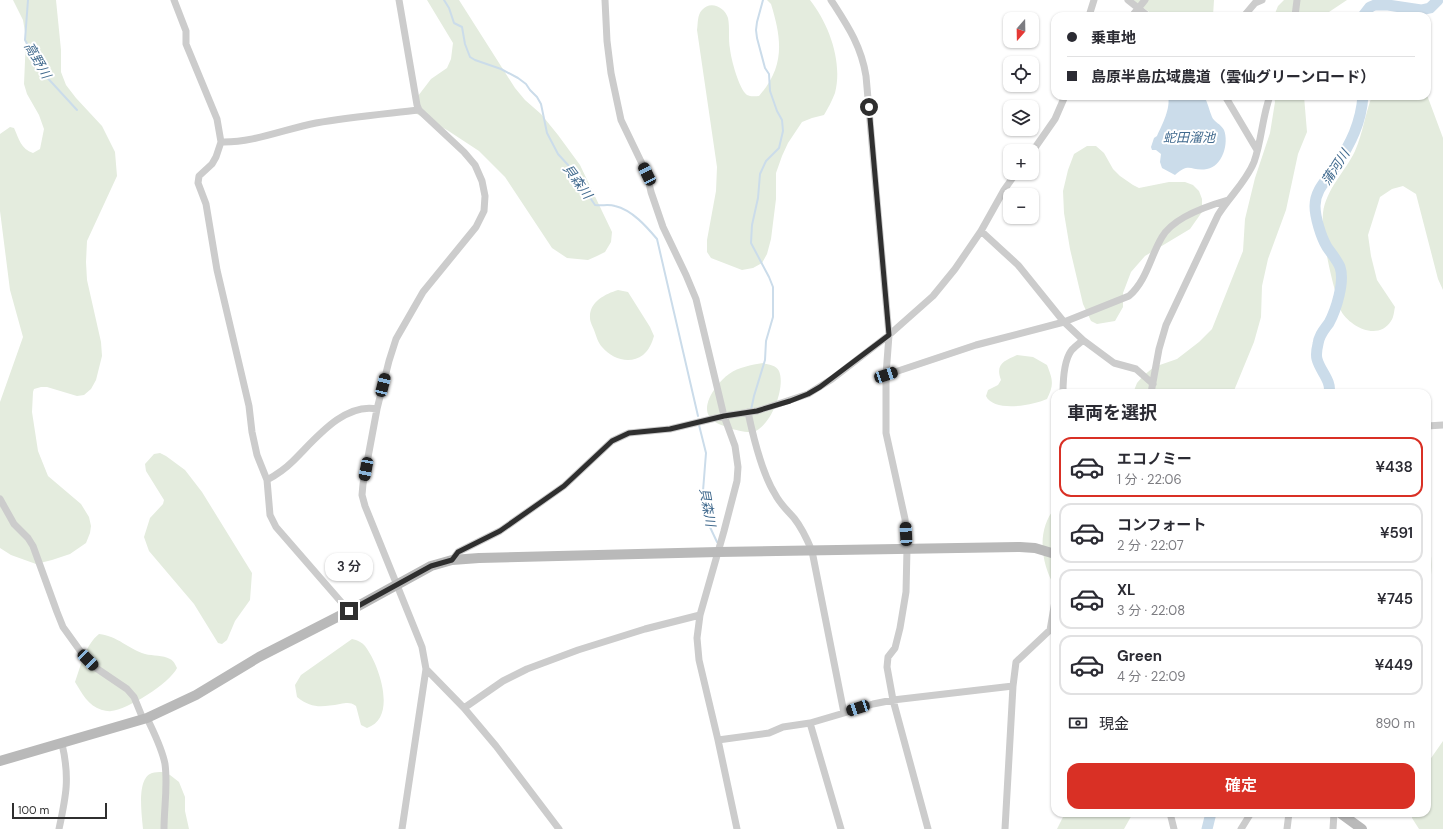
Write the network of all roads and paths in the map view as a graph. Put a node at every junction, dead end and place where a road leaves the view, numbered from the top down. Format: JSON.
{"nodes":[{"id":1,"x":174,"y":0,"type":"edge"},
{"id":2,"x":399,"y":0,"type":"edge"},
{"id":3,"x":606,"y":0,"type":"edge"},
{"id":4,"x":831,"y":0,"type":"edge"},
{"id":5,"x":1094,"y":0,"type":"edge"},
{"id":6,"x":1128,"y":0,"type":"edge"},
{"id":7,"x":1144,"y":0,"type":"edge"},
{"id":8,"x":1262,"y":0,"type":"edge"},
{"id":9,"x":1297,"y":0,"type":"edge"},
{"id":10,"x":1138,"y":8,"type":"junction"},
{"id":11,"x":1090,"y":12,"type":"edge"},
{"id":12,"x":1135,"y":12,"type":"edge"},
{"id":13,"x":1143,"y":12,"type":"edge"},
{"id":14,"x":1247,"y":12,"type":"edge"},
{"id":15,"x":1296,"y":12,"type":"edge"},
{"id":16,"x":1063,"y":100,"type":"edge"},
{"id":17,"x":1227,"y":100,"type":"edge"},
{"id":18,"x":1269,"y":100,"type":"edge"},
{"id":19,"x":419,"y":110,"type":"junction"},
{"id":20,"x":221,"y":142,"type":"junction"},
{"id":21,"x":1038,"y":144,"type":"edge"},
{"id":22,"x":1258,"y":150,"type":"junction"},
{"id":23,"x":1011,"y":180,"type":"edge"},
{"id":24,"x":1228,"y":200,"type":"junction"},
{"id":25,"x":981,"y":231,"type":"junction"},
{"id":26,"x":1064,"y":322,"type":"junction"},
{"id":27,"x":889,"y":335,"type":"junction"},
{"id":28,"x":1083,"y":340,"type":"junction"},
{"id":29,"x":886,"y":375,"type":"junction"},
{"id":30,"x":1153,"y":384,"type":"junction"},
{"id":31,"x":1063,"y":389,"type":"edge"},
{"id":32,"x":1152,"y":389,"type":"edge"},
{"id":33,"x":377,"y":409,"type":"junction"},
{"id":34,"x":748,"y":412,"type":"junction"},
{"id":35,"x":724,"y":416,"type":"junction"},
{"id":36,"x":1443,"y":425,"type":"edge"},
{"id":37,"x":1431,"y":426,"type":"edge"},
{"id":38,"x":267,"y":480,"type":"junction"},
{"id":39,"x":0,"y":499,"type":"edge"},
{"id":40,"x":907,"y":549,"type":"junction"},
{"id":41,"x":812,"y":550,"type":"junction"},
{"id":42,"x":718,"y":552,"type":"junction"},
{"id":43,"x":1051,"y":553,"type":"edge"},
{"id":44,"x":452,"y":560,"type":"junction"},
{"id":45,"x":397,"y":585,"type":"junction"},
{"id":46,"x":349,"y":611,"type":"junction"},
{"id":47,"x":700,"y":615,"type":"junction"},
{"id":48,"x":1051,"y":624,"type":"edge"},
{"id":49,"x":426,"y":669,"type":"junction"},
{"id":50,"x":1013,"y":686,"type":"junction"},
{"id":51,"x":893,"y":700,"type":"junction"},
{"id":52,"x":464,"y":708,"type":"junction"},
{"id":53,"x":844,"y":713,"type":"junction"},
{"id":54,"x":145,"y":718,"type":"junction"},
{"id":55,"x":810,"y":723,"type":"junction"},
{"id":56,"x":718,"y":740,"type":"junction"},
{"id":57,"x":62,"y":744,"type":"junction"},
{"id":58,"x":0,"y":761,"type":"edge"},
{"id":59,"x":1171,"y":817,"type":"edge"},
{"id":60,"x":1249,"y":817,"type":"edge"},
{"id":61,"x":1288,"y":817,"type":"edge"},
{"id":62,"x":1334,"y":817,"type":"edge"},
{"id":63,"x":1346,"y":817,"type":"edge"},
{"id":64,"x":59,"y":829,"type":"edge"},
{"id":65,"x":164,"y":829,"type":"edge"},
{"id":66,"x":402,"y":829,"type":"edge"},
{"id":67,"x":559,"y":829,"type":"edge"},
{"id":68,"x":737,"y":829,"type":"edge"},
{"id":69,"x":841,"y":829,"type":"edge"},
{"id":70,"x":928,"y":829,"type":"edge"},
{"id":71,"x":1005,"y":829,"type":"edge"},
{"id":72,"x":1174,"y":829,"type":"edge"},
{"id":73,"x":1242,"y":829,"type":"edge"},
{"id":74,"x":1287,"y":829,"type":"edge"},
{"id":75,"x":1333,"y":829,"type":"edge"},
{"id":76,"x":1362,"y":829,"type":"edge"}],
"edges":[{"from":1,"to":20,"type":"street"},
{"from":2,"to":19,"type":"street"},
{"from":3,"to":35,"type":"street"},
{"from":4,"to":27,"type":"street"},
{"from":5,"to":11,"type":"street"},
{"from":6,"to":10,"type":"street"},
{"from":7,"to":10,"type":"street"},
{"from":8,"to":14,"type":"street"},
{"from":9,"to":15,"type":"street"},
{"from":10,"to":12,"type":"street"},
{"from":10,"to":13,"type":"street"},
{"from":16,"to":21,"type":"street"},
{"from":17,"to":22,"type":"street"},
{"from":18,"to":22,"type":"street"},
{"from":19,"to":20,"type":"street"},
{"from":19,"to":33,"type":"street"},
{"from":20,"to":38,"type":"street"},
{"from":22,"to":24,"type":"street"},
{"from":23,"to":25,"type":"street"},
{"from":24,"to":26,"type":"street"},
{"from":24,"to":30,"type":"street"},
{"from":25,"to":26,"type":"street"},
{"from":25,"to":27,"type":"street"},
{"from":26,"to":28,"type":"street"},
{"from":26,"to":29,"type":"street"},
{"from":27,"to":29,"type":"street"},
{"from":27,"to":34,"type":"street"},
{"from":28,"to":30,"type":"street"},
{"from":28,"to":31,"type":"street"},
{"from":29,"to":40,"type":"street"},
{"from":30,"to":32,"type":"street"},
{"from":33,"to":38,"type":"street"},
{"from":33,"to":45,"type":"street"},
{"from":34,"to":35,"type":"street"},
{"from":34,"to":41,"type":"street"},
{"from":35,"to":42,"type":"street"},
{"from":35,"to":44,"type":"street"},
{"from":36,"to":37,"type":"street"},
{"from":38,"to":46,"type":"street"},
{"from":39,"to":54,"type":"street"},
{"from":40,"to":41,"type":"street"},
{"from":40,"to":43,"type":"street"},
{"from":40,"to":51,"type":"street"},
{"from":41,"to":42,"type":"street"},
{"from":41,"to":53,"type":"street"},
{"from":42,"to":44,"type":"street"},
{"from":42,"to":47,"type":"street"},
{"from":44,"to":45,"type":"street"},
{"from":45,"to":46,"type":"street"},
{"from":45,"to":49,"type":"street"},
{"from":46,"to":54,"type":"street"},
{"from":47,"to":52,"type":"street"},
{"from":47,"to":56,"type":"street"},
{"from":48,"to":50,"type":"street"},
{"from":49,"to":52,"type":"street"},
{"from":49,"to":66,"type":"street"},
{"from":50,"to":51,"type":"street"},
{"from":50,"to":71,"type":"street"},
{"from":51,"to":53,"type":"street"},
{"from":51,"to":70,"type":"street"},
{"from":52,"to":67,"type":"street"},
{"from":53,"to":55,"type":"street"},
{"from":54,"to":57,"type":"street"},
{"from":54,"to":65,"type":"street"},
{"from":55,"to":56,"type":"street"},
{"from":55,"to":69,"type":"street"},
{"from":56,"to":68,"type":"street"},
{"from":57,"to":58,"type":"street"},
{"from":57,"to":64,"type":"street"},
{"from":59,"to":72,"type":"street"},
{"from":60,"to":73,"type":"street"},
{"from":61,"to":74,"type":"street"},
{"from":62,"to":75,"type":"street"},
{"from":63,"to":76,"type":"street"}]}
